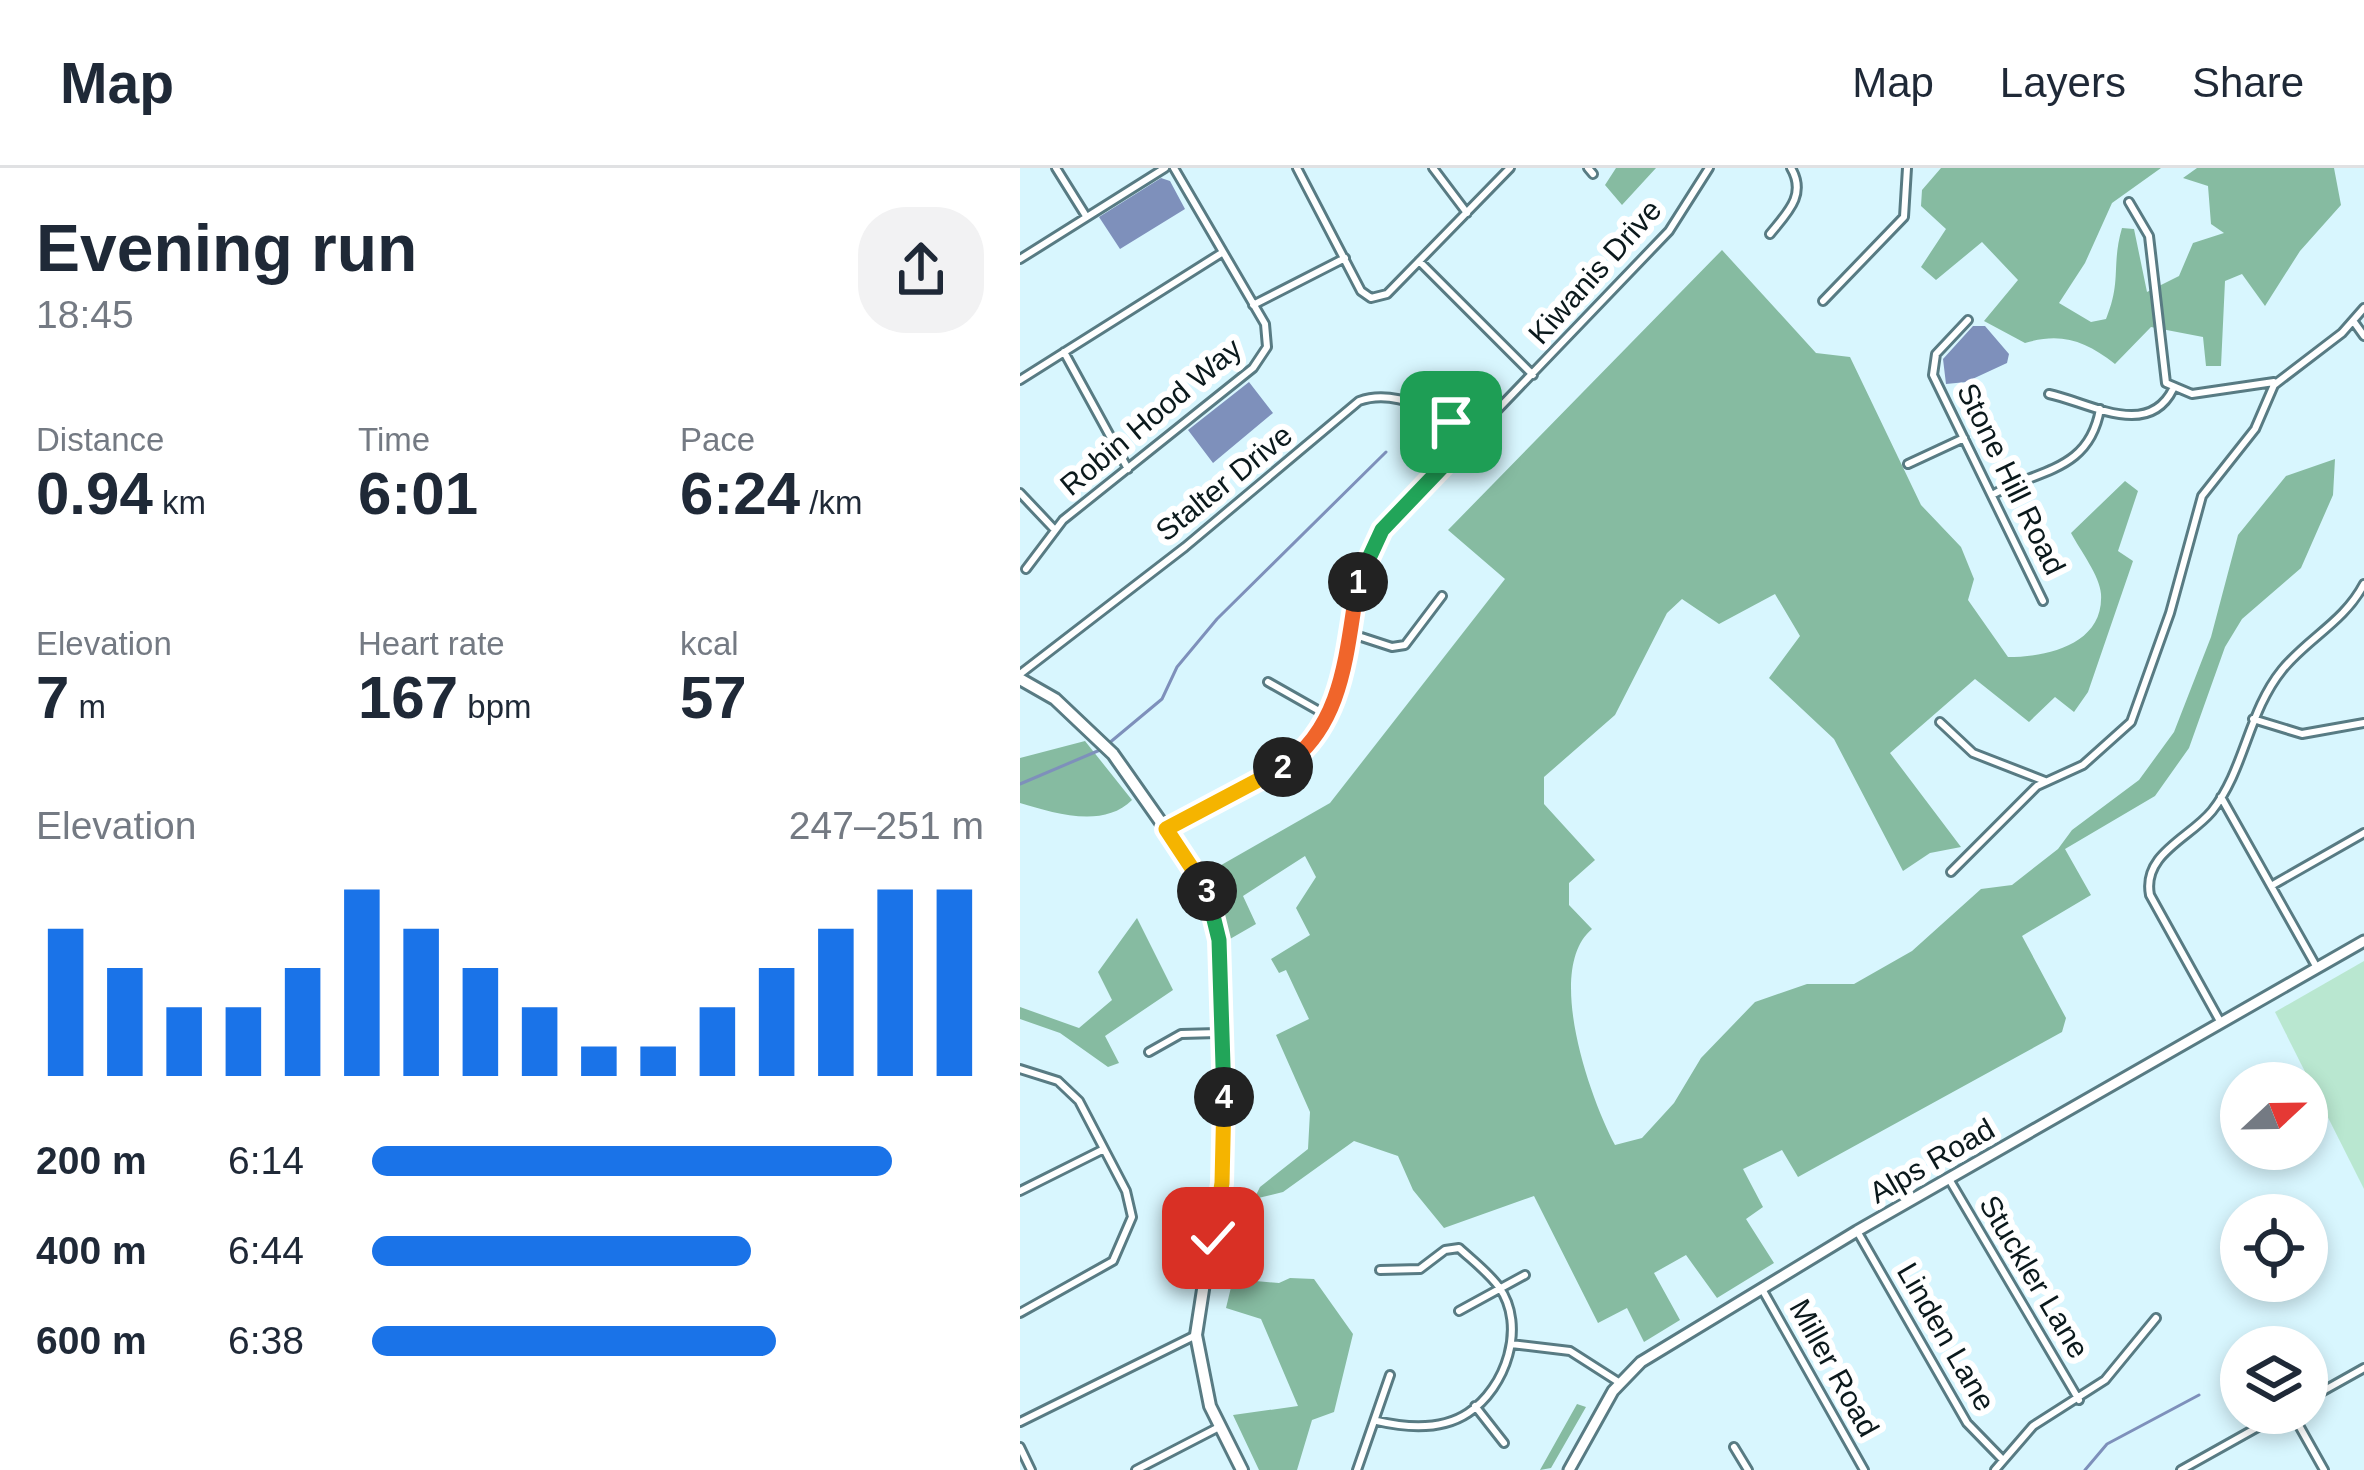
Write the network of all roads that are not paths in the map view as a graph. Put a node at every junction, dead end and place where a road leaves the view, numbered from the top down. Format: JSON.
{"nodes":[{"id":1,"x":1056,"y":168,"type":"edge"},
{"id":2,"x":1169,"y":168,"type":"edge"},
{"id":3,"x":1297,"y":168,"type":"edge"},
{"id":4,"x":1433,"y":168,"type":"edge"},
{"id":5,"x":1510,"y":168,"type":"edge"},
{"id":6,"x":1709,"y":168,"type":"edge"},
{"id":7,"x":1791,"y":168,"type":"edge"},
{"id":8,"x":1907,"y":168,"type":"edge"},
{"id":9,"x":2128,"y":202,"type":"dead end"},
{"id":10,"x":1467,"y":213,"type":"junction"},
{"id":11,"x":1087,"y":217,"type":"junction"},
{"id":12,"x":1770,"y":234,"type":"dead end"},
{"id":13,"x":1220,"y":253,"type":"junction"},
{"id":14,"x":1345,"y":257,"type":"junction"},
{"id":15,"x":1020,"y":259,"type":"edge"},
{"id":16,"x":1419,"y":261,"type":"junction"},
{"id":17,"x":1823,"y":301,"type":"dead end"},
{"id":18,"x":1253,"y":305,"type":"junction"},
{"id":19,"x":2364,"y":308,"type":"edge"},
{"id":20,"x":1968,"y":320,"type":"dead end"},
{"id":21,"x":2354,"y":322,"type":"junction"},
{"id":22,"x":2364,"y":336,"type":"edge"},
{"id":23,"x":1064,"y":352,"type":"junction"},
{"id":24,"x":1533,"y":375,"type":"junction"},
{"id":25,"x":1020,"y":380,"type":"edge"},
{"id":26,"x":2278,"y":381,"type":"junction"},
{"id":27,"x":2173,"y":389,"type":"junction"},
{"id":28,"x":2049,"y":394,"type":"dead end"},
{"id":29,"x":2100,"y":410,"type":"junction"},
{"id":30,"x":1964,"y":437,"type":"junction"},
{"id":31,"x":1468,"y":440,"type":"junction"},
{"id":32,"x":1908,"y":464,"type":"dead end"},
{"id":33,"x":1128,"y":469,"type":"junction"},
{"id":34,"x":1020,"y":493,"type":"edge"},
{"id":35,"x":1992,"y":495,"type":"junction"},
{"id":36,"x":1054,"y":529,"type":"junction"},
{"id":37,"x":1026,"y":569,"type":"dead end"},
{"id":38,"x":2364,"y":584,"type":"edge"},
{"id":39,"x":1442,"y":596,"type":"dead end"},
{"id":40,"x":2043,"y":601,"type":"dead end"},
{"id":41,"x":1349,"y":633,"type":"junction"},
{"id":42,"x":1020,"y":677,"type":"edge"},
{"id":43,"x":1268,"y":682,"type":"dead end"},
{"id":44,"x":1328,"y":716,"type":"junction"},
{"id":45,"x":2253,"y":718,"type":"junction"},
{"id":46,"x":1940,"y":722,"type":"dead end"},
{"id":47,"x":2364,"y":723,"type":"edge"},
{"id":48,"x":2045,"y":781,"type":"junction"},
{"id":49,"x":2221,"y":796,"type":"junction"},
{"id":50,"x":1166,"y":829,"type":"junction"},
{"id":51,"x":2364,"y":833,"type":"edge"},
{"id":52,"x":1952,"y":872,"type":"dead end"},
{"id":53,"x":2271,"y":886,"type":"junction"},
{"id":54,"x":2364,"y":941,"type":"edge"},
{"id":55,"x":2317,"y":969,"type":"junction"},
{"id":56,"x":2222,"y":1024,"type":"junction"},
{"id":57,"x":1223,"y":1034,"type":"junction"},
{"id":58,"x":1149,"y":1052,"type":"dead end"},
{"id":59,"x":1020,"y":1069,"type":"edge"},
{"id":60,"x":1104,"y":1149,"type":"junction"},
{"id":61,"x":1949,"y":1179,"type":"junction"},
{"id":62,"x":1020,"y":1191,"type":"edge"},
{"id":63,"x":1857,"y":1231,"type":"junction"},
{"id":64,"x":1380,"y":1270,"type":"dead end"},
{"id":65,"x":1526,"y":1275,"type":"dead end"},
{"id":66,"x":1500,"y":1289,"type":"junction"},
{"id":67,"x":1762,"y":1289,"type":"junction"},
{"id":68,"x":1459,"y":1311,"type":"dead end"},
{"id":69,"x":1020,"y":1313,"type":"edge"},
{"id":70,"x":2156,"y":1318,"type":"dead end"},
{"id":71,"x":1196,"y":1335,"type":"junction"},
{"id":72,"x":1510,"y":1344,"type":"junction"},
{"id":73,"x":2364,"y":1368,"type":"edge"},
{"id":74,"x":1390,"y":1375,"type":"dead end"},
{"id":75,"x":1620,"y":1383,"type":"junction"},
{"id":76,"x":2328,"y":1388,"type":"edge"},
{"id":77,"x":2079,"y":1400,"type":"junction"},
{"id":78,"x":1475,"y":1406,"type":"junction"},
{"id":79,"x":1377,"y":1420,"type":"junction"},
{"id":80,"x":1020,"y":1422,"type":"edge"},
{"id":81,"x":1221,"y":1426,"type":"junction"},
{"id":82,"x":2249,"y":1434,"type":"edge"},
{"id":83,"x":2301,"y":1434,"type":"edge"},
{"id":84,"x":1504,"y":1443,"type":"dead end"},
{"id":85,"x":1020,"y":1447,"type":"edge"},
{"id":86,"x":1734,"y":1447,"type":"dead end"},
{"id":87,"x":2003,"y":1460,"type":"junction"},
{"id":88,"x":2186,"y":1469,"type":"edge"},
{"id":89,"x":1031,"y":1470,"type":"edge"},
{"id":90,"x":1136,"y":1470,"type":"edge"},
{"id":91,"x":1242,"y":1470,"type":"edge"},
{"id":92,"x":1357,"y":1470,"type":"edge"},
{"id":93,"x":1569,"y":1470,"type":"edge"},
{"id":94,"x":1748,"y":1470,"type":"edge"},
{"id":95,"x":1864,"y":1470,"type":"edge"},
{"id":96,"x":1996,"y":1470,"type":"edge"},
{"id":97,"x":2324,"y":1470,"type":"edge"}],
"edges":[{"from":1,"to":11,"type":"street"},
{"from":2,"to":11,"type":"street"},
{"from":2,"to":13,"type":"street","name":"Robin Hood Way"},
{"from":3,"to":14,"type":"street"},
{"from":4,"to":10,"type":"street"},
{"from":5,"to":10,"type":"street"},
{"from":6,"to":24,"type":"street","name":"Kiwanis Drive"},
{"from":7,"to":12,"type":"street"},
{"from":8,"to":17,"type":"street"},
{"from":9,"to":27,"type":"street"},
{"from":10,"to":16,"type":"street"},
{"from":11,"to":15,"type":"street"},
{"from":13,"to":18,"type":"street","name":"Robin Hood Way"},
{"from":13,"to":23,"type":"street"},
{"from":14,"to":16,"type":"street"},
{"from":14,"to":18,"type":"street"},
{"from":16,"to":24,"type":"street"},
{"from":18,"to":33,"type":"street","name":"Robin Hood Way"},
{"from":19,"to":21,"type":"street"},
{"from":20,"to":30,"type":"street","name":"Stone Hill Road"},
{"from":21,"to":22,"type":"street"},
{"from":21,"to":26,"type":"street"},
{"from":23,"to":25,"type":"street"},
{"from":23,"to":33,"type":"street"},
{"from":24,"to":31,"type":"street","name":"Kiwanis Drive"},
{"from":26,"to":27,"type":"street"},
{"from":26,"to":48,"type":"street"},
{"from":27,"to":29,"type":"street"},
{"from":28,"to":29,"type":"street"},
{"from":29,"to":35,"type":"street"},
{"from":30,"to":32,"type":"street"},
{"from":30,"to":35,"type":"street","name":"Stone Hill Road"},
{"from":31,"to":41,"type":"street","name":"Kiwanis Drive"},
{"from":31,"to":42,"type":"street","name":"Stalter Drive"},
{"from":33,"to":36,"type":"street","name":"Robin Hood Way"},
{"from":34,"to":36,"type":"street"},
{"from":35,"to":40,"type":"street","name":"Stone Hill Road"},
{"from":36,"to":37,"type":"street","name":"Robin Hood Way"},
{"from":38,"to":45,"type":"street"},
{"from":39,"to":41,"type":"street"},
{"from":41,"to":44,"type":"street","name":"Kiwanis Drive"},
{"from":42,"to":50,"type":"main road"},
{"from":43,"to":44,"type":"street"},
{"from":44,"to":50,"type":"street","name":"Kiwanis Drive"},
{"from":45,"to":47,"type":"street"},
{"from":45,"to":49,"type":"street"},
{"from":46,"to":48,"type":"street"},
{"from":48,"to":52,"type":"street"},
{"from":49,"to":53,"type":"street"},
{"from":49,"to":56,"type":"street"},
{"from":50,"to":57,"type":"main road"},
{"from":51,"to":53,"type":"street"},
{"from":53,"to":55,"type":"street"},
{"from":54,"to":55,"type":"main road","name":"Alps Road"},
{"from":55,"to":56,"type":"main road","name":"Alps Road"},
{"from":56,"to":61,"type":"main road","name":"Alps Road"},
{"from":57,"to":58,"type":"street"},
{"from":57,"to":71,"type":"main road"},
{"from":59,"to":60,"type":"street"},
{"from":60,"to":62,"type":"street"},
{"from":60,"to":69,"type":"street"},
{"from":61,"to":63,"type":"main road","name":"Alps Road"},
{"from":61,"to":77,"type":"street","name":"Stuckler Lane"},
{"from":63,"to":67,"type":"main road","name":"Alps Road"},
{"from":63,"to":87,"type":"street","name":"Linden Lane"},
{"from":64,"to":66,"type":"street"},
{"from":65,"to":66,"type":"street"},
{"from":66,"to":68,"type":"street"},
{"from":66,"to":72,"type":"street"},
{"from":67,"to":75,"type":"main road","name":"Alps Road"},
{"from":67,"to":95,"type":"street","name":"Miller Road"},
{"from":70,"to":77,"type":"street"},
{"from":71,"to":80,"type":"street"},
{"from":71,"to":81,"type":"main road"},
{"from":72,"to":75,"type":"street"},
{"from":72,"to":78,"type":"street"},
{"from":73,"to":76,"type":"street"},
{"from":74,"to":79,"type":"street"},
{"from":75,"to":93,"type":"main road","name":"Alps Road"},
{"from":77,"to":87,"type":"street"},
{"from":78,"to":79,"type":"street"},
{"from":78,"to":84,"type":"street"},
{"from":79,"to":92,"type":"street"},
{"from":81,"to":90,"type":"street"},
{"from":81,"to":91,"type":"main road"},
{"from":82,"to":88,"type":"street"},
{"from":83,"to":97,"type":"street"},
{"from":85,"to":89,"type":"street"},
{"from":86,"to":94,"type":"street"},
{"from":87,"to":96,"type":"street"}]}
